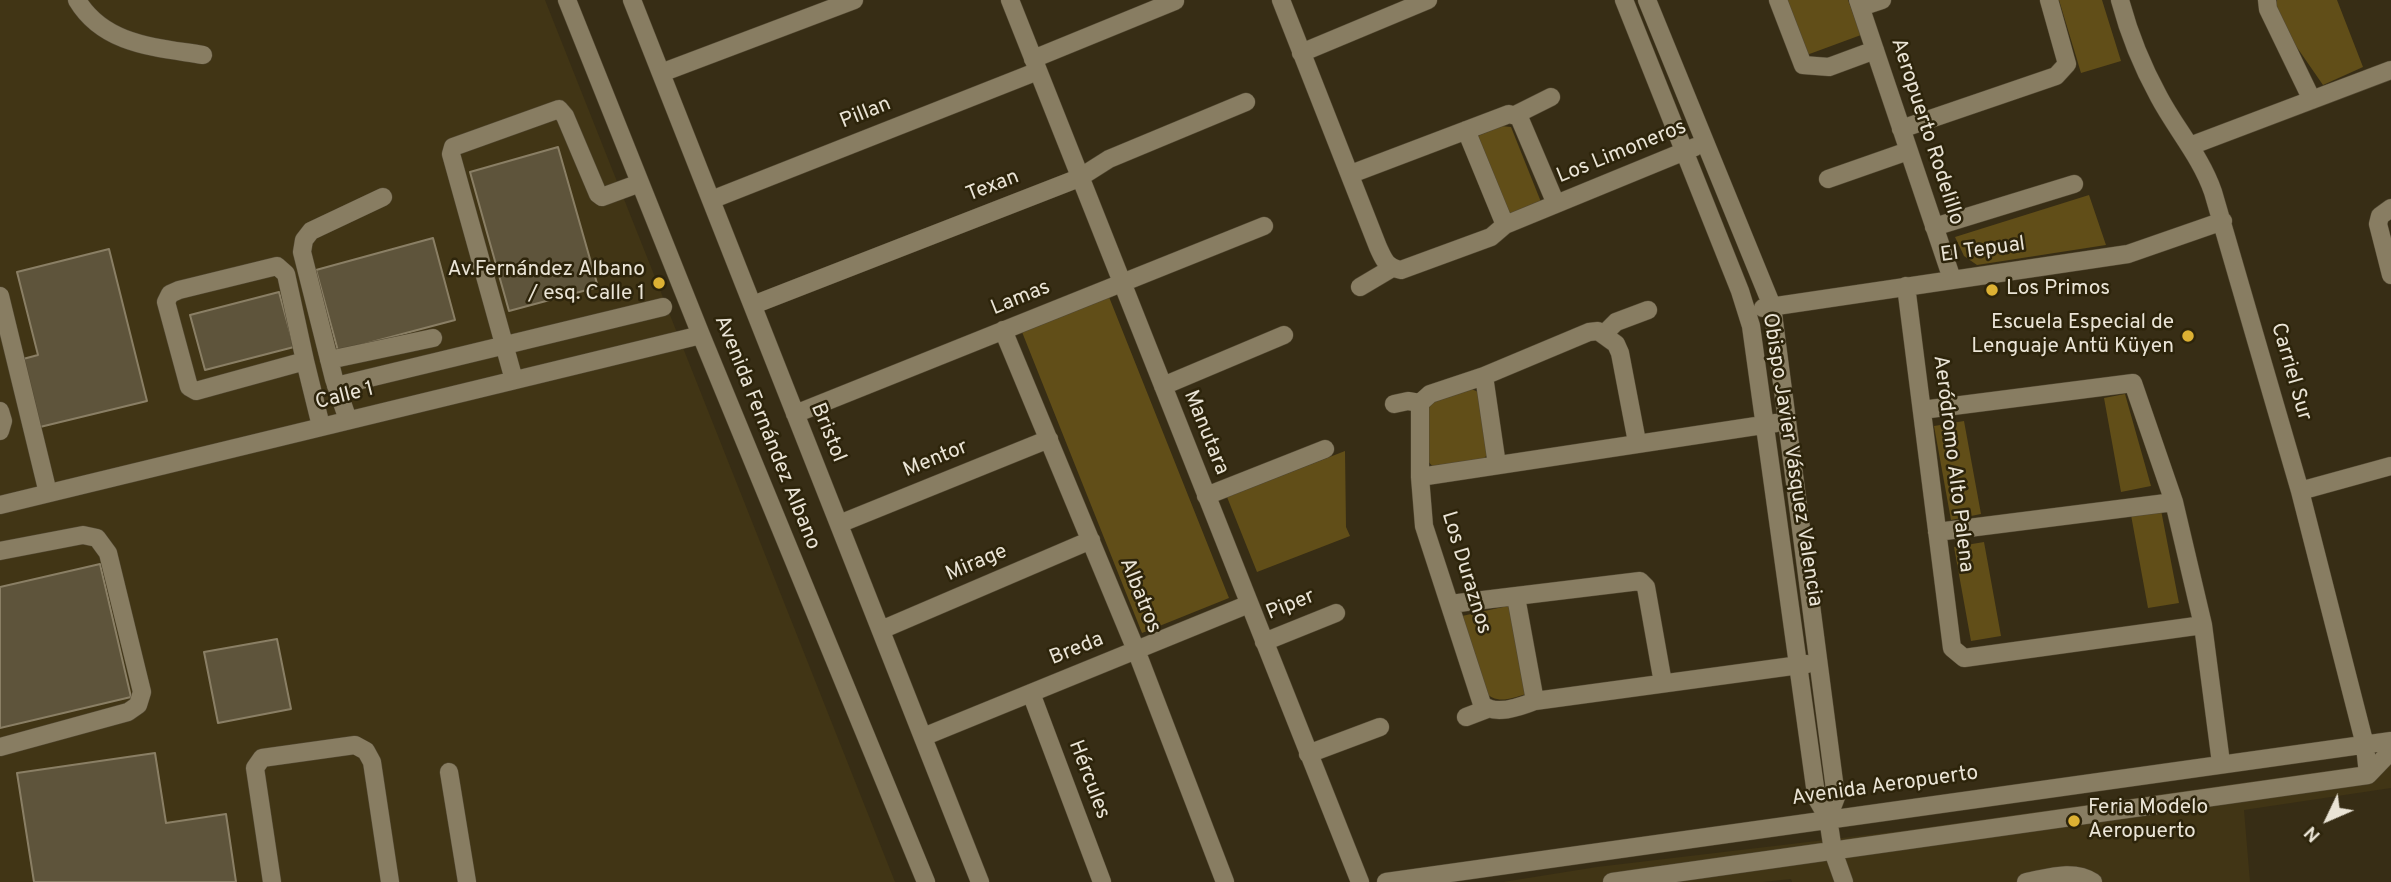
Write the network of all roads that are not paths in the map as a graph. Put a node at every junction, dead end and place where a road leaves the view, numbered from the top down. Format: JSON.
{"nodes":[{"id":1,"x":77,"y":0,"type":"edge"},
{"id":2,"x":567,"y":0,"type":"edge"},
{"id":3,"x":632,"y":0,"type":"edge"},
{"id":4,"x":854,"y":0,"type":"edge"},
{"id":5,"x":1010,"y":0,"type":"edge"},
{"id":6,"x":1281,"y":0,"type":"edge"},
{"id":7,"x":1624,"y":0,"type":"edge"},
{"id":8,"x":1647,"y":0,"type":"edge"},
{"id":9,"x":1778,"y":0,"type":"edge"},
{"id":10,"x":1882,"y":0,"type":"edge"},
{"id":11,"x":2049,"y":0,"type":"edge"},
{"id":12,"x":2120,"y":0,"type":"edge"},
{"id":13,"x":2267,"y":0,"type":"edge"},
{"id":14,"x":1175,"y":1,"type":"edge"},
{"id":15,"x":1423,"y":1,"type":"edge"},
{"id":16,"x":1860,"y":3,"type":"edge"},
{"id":17,"x":1875,"y":50,"type":"junction"},
{"id":18,"x":1301,"y":53,"type":"junction"},
{"id":19,"x":203,"y":55,"type":"dead end"},
{"id":20,"x":1036,"y":65,"type":"junction"},
{"id":21,"x":2391,"y":71,"type":"edge"},
{"id":22,"x":661,"y":73,"type":"junction"},
{"id":23,"x":1551,"y":97,"type":"dead end"},
{"id":24,"x":2312,"y":100,"type":"junction"},
{"id":25,"x":1246,"y":102,"type":"dead end"},
{"id":26,"x":1515,"y":115,"type":"junction"},
{"id":27,"x":1901,"y":129,"type":"junction"},
{"id":28,"x":1466,"y":130,"type":"junction"},
{"id":29,"x":1704,"y":144,"type":"junction"},
{"id":30,"x":2190,"y":146,"type":"junction"},
{"id":31,"x":1684,"y":151,"type":"junction"},
{"id":32,"x":1909,"y":151,"type":"junction"},
{"id":33,"x":1351,"y":174,"type":"junction"},
{"id":34,"x":1079,"y":178,"type":"junction"},
{"id":35,"x":1828,"y":179,"type":"dead end"},
{"id":36,"x":640,"y":183,"type":"junction"},
{"id":37,"x":2074,"y":184,"type":"dead end"},
{"id":38,"x":383,"y":197,"type":"dead end"},
{"id":39,"x":711,"y":200,"type":"junction"},
{"id":40,"x":1556,"y":204,"type":"junction"},
{"id":41,"x":2391,"y":208,"type":"edge"},
{"id":42,"x":2223,"y":221,"type":"junction"},
{"id":43,"x":1505,"y":225,"type":"junction"},
{"id":44,"x":1264,"y":226,"type":"dead end"},
{"id":45,"x":1934,"y":227,"type":"junction"},
{"id":46,"x":1392,"y":268,"type":"junction"},
{"id":47,"x":2391,"y":275,"type":"edge"},
{"id":48,"x":1952,"y":279,"type":"junction"},
{"id":49,"x":1122,"y":283,"type":"junction"},
{"id":50,"x":1906,"y":286,"type":"junction"},
{"id":51,"x":1360,"y":287,"type":"dead end"},
{"id":52,"x":0,"y":296,"type":"edge"},
{"id":53,"x":753,"y":305,"type":"junction"},
{"id":54,"x":1772,"y":306,"type":"junction"},
{"id":55,"x":663,"y":307,"type":"dead end"},
{"id":56,"x":1648,"y":310,"type":"dead end"},
{"id":57,"x":1746,"y":310,"type":"junction"},
{"id":58,"x":1003,"y":330,"type":"junction"},
{"id":59,"x":1604,"y":334,"type":"junction"},
{"id":60,"x":701,"y":335,"type":"junction"},
{"id":61,"x":1284,"y":335,"type":"dead end"},
{"id":62,"x":433,"y":338,"type":"dead end"},
{"id":63,"x":503,"y":346,"type":"junction"},
{"id":64,"x":329,"y":360,"type":"junction"},
{"id":65,"x":305,"y":361,"type":"junction"},
{"id":66,"x":1484,"y":376,"type":"junction"},
{"id":67,"x":514,"y":380,"type":"junction"},
{"id":68,"x":336,"y":386,"type":"junction"},
{"id":69,"x":1163,"y":386,"type":"junction"},
{"id":70,"x":1420,"y":403,"type":"junction"},
{"id":71,"x":1394,"y":404,"type":"dead end"},
{"id":72,"x":1922,"y":410,"type":"junction"},
{"id":73,"x":0,"y":411,"type":"edge"},
{"id":74,"x":795,"y":414,"type":"junction"},
{"id":75,"x":348,"y":420,"type":"junction"},
{"id":76,"x":1786,"y":422,"type":"junction"},
{"id":77,"x":1766,"y":425,"type":"junction"},
{"id":78,"x":321,"y":426,"type":"junction"},
{"id":79,"x":0,"y":430,"type":"edge"},
{"id":80,"x":1049,"y":439,"type":"junction"},
{"id":81,"x":1637,"y":442,"type":"junction"},
{"id":82,"x":1325,"y":449,"type":"dead end"},
{"id":83,"x":1497,"y":465,"type":"junction"},
{"id":84,"x":2391,"y":466,"type":"edge"},
{"id":85,"x":1420,"y":477,"type":"junction"},
{"id":86,"x":2300,"y":491,"type":"junction"},
{"id":87,"x":48,"y":493,"type":"junction"},
{"id":88,"x":1206,"y":496,"type":"junction"},
{"id":89,"x":2174,"y":502,"type":"junction"},
{"id":90,"x":0,"y":505,"type":"edge"},
{"id":91,"x":839,"y":524,"type":"junction"},
{"id":92,"x":1937,"y":533,"type":"junction"},
{"id":93,"x":1091,"y":540,"type":"junction"},
{"id":94,"x":0,"y":551,"type":"edge"},
{"id":95,"x":1516,"y":597,"type":"junction"},
{"id":96,"x":1249,"y":604,"type":"junction"},
{"id":97,"x":1450,"y":604,"type":"junction"},
{"id":98,"x":1336,"y":613,"type":"dead end"},
{"id":99,"x":2203,"y":625,"type":"junction"},
{"id":100,"x":881,"y":629,"type":"junction"},
{"id":101,"x":1264,"y":642,"type":"junction"},
{"id":102,"x":1136,"y":650,"type":"junction"},
{"id":103,"x":1817,"y":663,"type":"junction"},
{"id":104,"x":1798,"y":665,"type":"junction"},
{"id":105,"x":1664,"y":683,"type":"junction"},
{"id":106,"x":1031,"y":693,"type":"junction"},
{"id":107,"x":1535,"y":701,"type":"junction"},
{"id":108,"x":1487,"y":709,"type":"junction"},
{"id":109,"x":1466,"y":718,"type":"dead end"},
{"id":110,"x":1380,"y":727,"type":"dead end"},
{"id":111,"x":923,"y":737,"type":"junction"},
{"id":112,"x":2391,"y":741,"type":"edge"},
{"id":113,"x":2365,"y":745,"type":"junction"},
{"id":114,"x":0,"y":747,"type":"edge"},
{"id":115,"x":2391,"y":751,"type":"edge"},
{"id":116,"x":1308,"y":754,"type":"junction"},
{"id":117,"x":2221,"y":762,"type":"junction"},
{"id":118,"x":449,"y":772,"type":"dead end"},
{"id":119,"x":2368,"y":775,"type":"junction"},
{"id":120,"x":1828,"y":818,"type":"junction"},
{"id":121,"x":1833,"y":850,"type":"junction"},
{"id":122,"x":1696,"y":876,"type":"edge"},
{"id":123,"x":272,"y":882,"type":"edge"},
{"id":124,"x":390,"y":882,"type":"edge"},
{"id":125,"x":467,"y":882,"type":"edge"},
{"id":126,"x":926,"y":882,"type":"edge"},
{"id":127,"x":980,"y":882,"type":"edge"},
{"id":128,"x":1102,"y":882,"type":"edge"},
{"id":129,"x":1225,"y":882,"type":"edge"},
{"id":130,"x":1360,"y":882,"type":"edge"},
{"id":131,"x":1386,"y":882,"type":"edge"},
{"id":132,"x":1612,"y":882,"type":"edge"},
{"id":133,"x":1843,"y":882,"type":"edge"},
{"id":134,"x":2026,"y":882,"type":"edge"},
{"id":135,"x":2093,"y":882,"type":"edge"}],
"edges":[{"from":1,"to":19,"type":"street"},
{"from":2,"to":36,"type":"street","name":"Avenida Fernández Albano"},
{"from":3,"to":22,"type":"street","name":"Bristol"},
{"from":4,"to":22,"type":"street"},
{"from":5,"to":20,"type":"street","name":"Manutara"},
{"from":6,"to":18,"type":"street"},
{"from":7,"to":31,"type":"street","name":"Obispo Javier Vásquez Valencia"},
{"from":8,"to":29,"type":"street","name":"Obispo Javier Vásquez Valencia"},
{"from":9,"to":17,"type":"street"},
{"from":10,"to":16,"type":"street"},
{"from":11,"to":27,"type":"street"},
{"from":12,"to":30,"type":"street","name":"Carriel Sur"},
{"from":13,"to":24,"type":"street"},
{"from":14,"to":20,"type":"street","name":"Pillan"},
{"from":15,"to":18,"type":"street"},
{"from":16,"to":17,"type":"street","name":"Aeropuerto Rodelillo"},
{"from":17,"to":27,"type":"street","name":"Aeropuerto Rodelillo"},
{"from":18,"to":33,"type":"street"},
{"from":20,"to":34,"type":"street","name":"Manutara"},
{"from":20,"to":39,"type":"street","name":"Pillan"},
{"from":21,"to":24,"type":"street"},
{"from":22,"to":39,"type":"street","name":"Bristol"},
{"from":23,"to":26,"type":"street"},
{"from":24,"to":30,"type":"street"},
{"from":25,"to":34,"type":"street","name":"Texan"},
{"from":26,"to":28,"type":"street"},
{"from":26,"to":40,"type":"street","name":"Los Limoneros"},
{"from":27,"to":32,"type":"street","name":"Aeropuerto Rodelillo"},
{"from":28,"to":33,"type":"street"},
{"from":28,"to":43,"type":"street"},
{"from":29,"to":31,"type":"street","name":"Los Limoneros"},
{"from":29,"to":54,"type":"street","name":"Obispo Javier Vásquez Valencia"},
{"from":30,"to":42,"type":"street","name":"Carriel Sur"},
{"from":31,"to":40,"type":"street","name":"Los Limoneros"},
{"from":31,"to":57,"type":"street","name":"Obispo Javier Vásquez Valencia"},
{"from":32,"to":35,"type":"street"},
{"from":32,"to":45,"type":"street","name":"Aeropuerto Rodelillo"},
{"from":33,"to":46,"type":"street"},
{"from":34,"to":49,"type":"street","name":"Manutara"},
{"from":34,"to":53,"type":"street","name":"Texan"},
{"from":36,"to":60,"type":"street","name":"Avenida Fernández Albano"},
{"from":36,"to":63,"type":"street"},
{"from":37,"to":45,"type":"street"},
{"from":38,"to":64,"type":"street"},
{"from":39,"to":53,"type":"street","name":"Bristol"},
{"from":40,"to":43,"type":"street","name":"Los Limoneros"},
{"from":41,"to":47,"type":"street"},
{"from":42,"to":48,"type":"street","name":"El Tepual"},
{"from":42,"to":86,"type":"street","name":"Carriel Sur"},
{"from":43,"to":46,"type":"street","name":"Los Limoneros"},
{"from":44,"to":49,"type":"street","name":"Lamas"},
{"from":45,"to":48,"type":"street","name":"Aeropuerto Rodelillo"},
{"from":46,"to":51,"type":"street","name":"Los Limoneros"},
{"from":48,"to":50,"type":"street","name":"El Tepual"},
{"from":49,"to":58,"type":"street","name":"Lamas"},
{"from":49,"to":69,"type":"street","name":"Manutara"},
{"from":50,"to":54,"type":"street","name":"El Tepual"},
{"from":50,"to":72,"type":"street","name":"Aeródromo Alto Palena"},
{"from":52,"to":87,"type":"street"},
{"from":53,"to":74,"type":"street","name":"Bristol"},
{"from":54,"to":57,"type":"street","name":"El Tepual"},
{"from":54,"to":76,"type":"street","name":"Obispo Javier Vásquez Valencia"},
{"from":55,"to":63,"type":"street"},
{"from":56,"to":59,"type":"street"},
{"from":57,"to":77,"type":"street","name":"Obispo Javier Vásquez Valencia"},
{"from":58,"to":74,"type":"street","name":"Lamas"},
{"from":58,"to":80,"type":"street","name":"Albatros"},
{"from":59,"to":66,"type":"street"},
{"from":59,"to":81,"type":"street"},
{"from":60,"to":67,"type":"street","name":"Calle 1"},
{"from":60,"to":126,"type":"street","name":"Avenida Fernández Albano"},
{"from":61,"to":69,"type":"street"},
{"from":62,"to":64,"type":"street"},
{"from":63,"to":67,"type":"street"},
{"from":63,"to":68,"type":"street"},
{"from":64,"to":68,"type":"street"},
{"from":65,"to":65,"type":"street"},
{"from":65,"to":78,"type":"street"},
{"from":66,"to":70,"type":"street"},
{"from":66,"to":83,"type":"street"},
{"from":67,"to":75,"type":"street","name":"Calle 1"},
{"from":68,"to":75,"type":"street"},
{"from":69,"to":88,"type":"street","name":"Manutara"},
{"from":70,"to":71,"type":"street"},
{"from":70,"to":85,"type":"street","name":"Los Duraznos"},
{"from":72,"to":89,"type":"street"},
{"from":72,"to":92,"type":"street","name":"Aeródromo Alto Palena"},
{"from":73,"to":79,"type":"street"},
{"from":74,"to":91,"type":"street","name":"Bristol"},
{"from":75,"to":78,"type":"street","name":"Calle 1"},
{"from":76,"to":77,"type":"street"},
{"from":76,"to":103,"type":"street","name":"Obispo Javier Vásquez Valencia"},
{"from":77,"to":81,"type":"street"},
{"from":77,"to":104,"type":"street","name":"Obispo Javier Vásquez Valencia"},
{"from":78,"to":87,"type":"street","name":"Calle 1"},
{"from":80,"to":91,"type":"street","name":"Mentor"},
{"from":80,"to":93,"type":"street","name":"Albatros"},
{"from":81,"to":83,"type":"street"},
{"from":82,"to":88,"type":"street"},
{"from":83,"to":85,"type":"street"},
{"from":84,"to":86,"type":"street"},
{"from":85,"to":97,"type":"street","name":"Los Duraznos"},
{"from":86,"to":113,"type":"street","name":"Carriel Sur"},
{"from":87,"to":90,"type":"street","name":"Calle 1"},
{"from":88,"to":96,"type":"street","name":"Manutara"},
{"from":89,"to":92,"type":"street"},
{"from":89,"to":99,"type":"street"},
{"from":91,"to":100,"type":"street","name":"Bristol"},
{"from":92,"to":99,"type":"street","name":"Aeródromo Alto Palena"},
{"from":93,"to":100,"type":"street","name":"Mirage"},
{"from":93,"to":102,"type":"street","name":"Albatros"},
{"from":94,"to":114,"type":"street"},
{"from":95,"to":97,"type":"street"},
{"from":95,"to":105,"type":"street"},
{"from":95,"to":107,"type":"street","name":"Los Duraznos"},
{"from":96,"to":101,"type":"street","name":"Manutara"},
{"from":96,"to":102,"type":"street","name":"Breda"},
{"from":97,"to":108,"type":"street","name":"Los Duraznos"},
{"from":98,"to":101,"type":"street","name":"Piper"},
{"from":99,"to":117,"type":"street"},
{"from":100,"to":111,"type":"street","name":"Bristol"},
{"from":101,"to":116,"type":"street","name":"Manutara"},
{"from":102,"to":106,"type":"street","name":"Breda"},
{"from":102,"to":129,"type":"street","name":"Albatros"},
{"from":103,"to":104,"type":"street"},
{"from":103,"to":120,"type":"street","name":"Obispo Javier Vásquez Valencia"},
{"from":104,"to":105,"type":"street"},
{"from":104,"to":120,"type":"street","name":"Obispo Javier Vásquez Valencia"},
{"from":105,"to":107,"type":"street"},
{"from":106,"to":111,"type":"street","name":"Breda"},
{"from":106,"to":128,"type":"street","name":"Hércules"},
{"from":107,"to":108,"type":"street"},
{"from":108,"to":109,"type":"street"},
{"from":110,"to":116,"type":"street"},
{"from":111,"to":127,"type":"street","name":"Bristol"},
{"from":112,"to":113,"type":"street","name":"Avenida Aeropuerto"},
{"from":113,"to":117,"type":"street","name":"Avenida Aeropuerto"},
{"from":113,"to":119,"type":"street","name":"Carriel Sur"},
{"from":115,"to":119,"type":"street"},
{"from":116,"to":130,"type":"street","name":"Manutara"},
{"from":117,"to":120,"type":"street","name":"Avenida Aeropuerto"},
{"from":118,"to":125,"type":"street"},
{"from":119,"to":121,"type":"street"},
{"from":120,"to":121,"type":"street","name":"Obispo Javier Vásquez Valencia"},
{"from":120,"to":131,"type":"street","name":"Avenida Aeropuerto"},
{"from":121,"to":122,"type":"street"},
{"from":121,"to":133,"type":"street","name":"Obispo Javier Vásquez Valencia"},
{"from":122,"to":132,"type":"street"},
{"from":123,"to":124,"type":"street"},
{"from":134,"to":135,"type":"street"}]}
